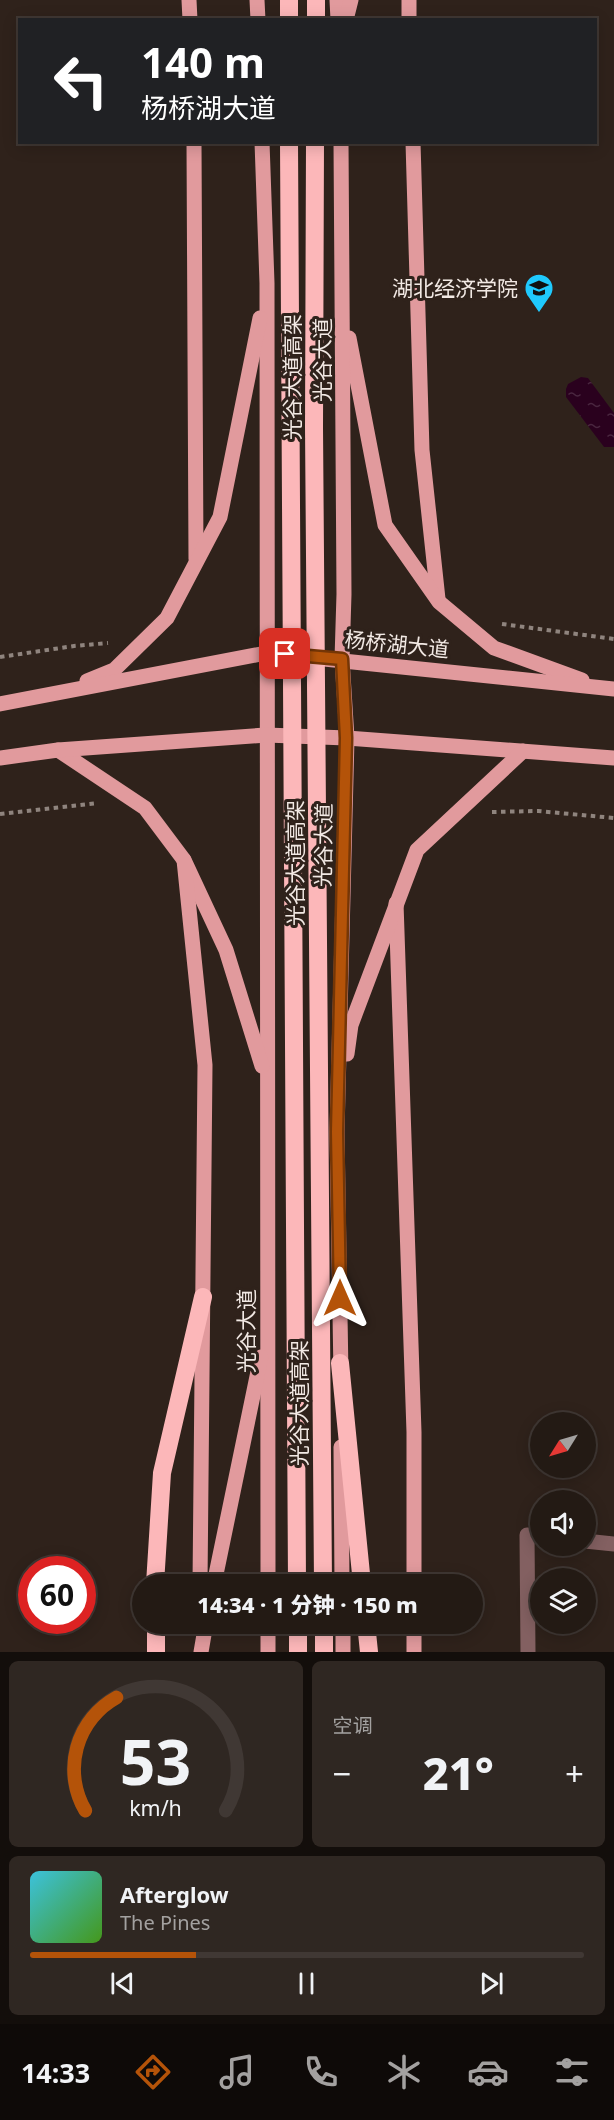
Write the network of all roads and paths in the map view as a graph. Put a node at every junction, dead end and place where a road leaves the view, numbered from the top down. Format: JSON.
{"nodes":[{"id":1,"x":189,"y":0,"type":"edge"},
{"id":2,"x":257,"y":0,"type":"edge"},
{"id":3,"x":289,"y":0,"type":"edge"},
{"id":4,"x":316,"y":0,"type":"edge"},
{"id":5,"x":337,"y":0,"type":"edge"},
{"id":6,"x":351,"y":0,"type":"edge"},
{"id":7,"x":409,"y":0,"type":"edge"},
{"id":8,"x":190,"y":18,"type":"edge"},
{"id":9,"x":258,"y":18,"type":"edge"},
{"id":10,"x":289,"y":18,"type":"edge"},
{"id":11,"x":316,"y":18,"type":"edge"},
{"id":12,"x":338,"y":18,"type":"edge"},
{"id":13,"x":346,"y":18,"type":"edge"},
{"id":14,"x":409,"y":18,"type":"edge"},
{"id":15,"x":194,"y":144,"type":"edge"},
{"id":16,"x":262,"y":144,"type":"edge"},
{"id":17,"x":289,"y":144,"type":"edge"},
{"id":18,"x":315,"y":144,"type":"edge"},
{"id":19,"x":341,"y":144,"type":"edge"},
{"id":20,"x":413,"y":144,"type":"edge"},
{"id":21,"x":267,"y":283,"type":"junction"},
{"id":22,"x":342,"y":302,"type":"junction"},
{"id":23,"x":196,"y":561,"type":"junction"},
{"id":24,"x":439,"y":602,"type":"junction"},
{"id":25,"x":460,"y":619,"type":"junction"},
{"id":26,"x":145,"y":639,"type":"junction"},
{"id":27,"x":614,"y":639,"type":"edge"},
{"id":28,"x":266,"y":652,"type":"junction"},
{"id":29,"x":0,"y":657,"type":"edge"},
{"id":30,"x":342,"y":659,"type":"junction"},
{"id":31,"x":609,"y":688,"type":"edge"},
{"id":32,"x":45,"y":696,"type":"junction"},
{"id":33,"x":0,"y":704,"type":"edge"},
{"id":34,"x":266,"y":735,"type":"junction"},
{"id":35,"x":346,"y":738,"type":"junction"},
{"id":36,"x":58,"y":750,"type":"junction"},
{"id":37,"x":523,"y":751,"type":"junction"},
{"id":38,"x":0,"y":758,"type":"edge"},
{"id":39,"x":614,"y":758,"type":"edge"},
{"id":40,"x":133,"y":800,"type":"junction"},
{"id":41,"x":455,"y":813,"type":"junction"},
{"id":42,"x":0,"y":814,"type":"edge"},
{"id":43,"x":614,"y":818,"type":"edge"},
{"id":44,"x":184,"y":860,"type":"junction"},
{"id":45,"x":396,"y":903,"type":"junction"},
{"id":46,"x":267,"y":1081,"type":"junction"},
{"id":47,"x":337,"y":1132,"type":"junction"},
{"id":48,"x":203,"y":1297,"type":"junction"},
{"id":49,"x":267,"y":1328,"type":"junction"},
{"id":50,"x":340,"y":1363,"type":"junction"},
{"id":51,"x":530,"y":1535,"type":"edge"},
{"id":52,"x":596,"y":1542,"type":"edge"},
{"id":53,"x":614,"y":1544,"type":"edge"},
{"id":54,"x":156,"y":1574,"type":"edge"},
{"id":55,"x":200,"y":1574,"type":"edge"},
{"id":56,"x":216,"y":1574,"type":"edge"},
{"id":57,"x":268,"y":1574,"type":"edge"},
{"id":58,"x":297,"y":1574,"type":"edge"},
{"id":59,"x":323,"y":1574,"type":"edge"},
{"id":60,"x":342,"y":1574,"type":"edge"},
{"id":61,"x":361,"y":1574,"type":"edge"},
{"id":62,"x":414,"y":1574,"type":"edge"},
{"id":63,"x":156,"y":1634,"type":"edge"},
{"id":64,"x":200,"y":1634,"type":"edge"},
{"id":65,"x":204,"y":1634,"type":"edge"},
{"id":66,"x":268,"y":1634,"type":"edge"},
{"id":67,"x":298,"y":1634,"type":"edge"},
{"id":68,"x":324,"y":1634,"type":"edge"},
{"id":69,"x":343,"y":1634,"type":"edge"},
{"id":70,"x":367,"y":1634,"type":"edge"},
{"id":71,"x":414,"y":1634,"type":"edge"},
{"id":72,"x":156,"y":1652,"type":"edge"},
{"id":73,"x":200,"y":1652,"type":"edge"},
{"id":74,"x":268,"y":1652,"type":"edge"},
{"id":75,"x":298,"y":1652,"type":"edge"},
{"id":76,"x":324,"y":1652,"type":"edge"},
{"id":77,"x":343,"y":1652,"type":"edge"},
{"id":78,"x":369,"y":1652,"type":"edge"},
{"id":79,"x":414,"y":1652,"type":"edge"},
{"id":80,"x":528,"y":1652,"type":"edge"}],
"edges":[{"from":1,"to":8,"type":"main road"},
{"from":2,"to":9,"type":"main road"},
{"from":3,"to":10,"type":"highway"},
{"from":4,"to":11,"type":"highway"},
{"from":5,"to":12,"type":"main road"},
{"from":6,"to":13,"type":"main road"},
{"from":7,"to":14,"type":"main road"},
{"from":15,"to":23,"type":"main road"},
{"from":16,"to":21,"type":"main road","name":"光谷大道"},
{"from":17,"to":58,"type":"highway","name":"光谷大道高架","bridge":true},
{"from":18,"to":59,"type":"highway","name":"光谷大道高架","bridge":true},
{"from":19,"to":22,"type":"main road","name":"光谷大道"},
{"from":20,"to":24,"type":"main road"},
{"from":21,"to":23,"type":"main road"},
{"from":21,"to":28,"type":"main road","name":"光谷大道"},
{"from":22,"to":24,"type":"main road"},
{"from":22,"to":30,"type":"main road","name":"光谷大道"},
{"from":23,"to":26,"type":"main road"},
{"from":24,"to":25,"type":"main road"},
{"from":25,"to":27,"type":"path"},
{"from":25,"to":31,"type":"main road"},
{"from":26,"to":29,"type":"path"},
{"from":26,"to":32,"type":"main road"},
{"from":28,"to":30,"type":"main road","name":"杨桥湖大道"},
{"from":28,"to":32,"type":"main road","name":"杨桥湖大道"},
{"from":28,"to":34,"type":"main road","name":"光谷大道"},
{"from":30,"to":31,"type":"main road","name":"杨桥湖大道"},
{"from":30,"to":35,"type":"main road","name":"光谷大道"},
{"from":32,"to":33,"type":"main road","name":"杨桥湖大道"},
{"from":34,"to":35,"type":"main road"},
{"from":34,"to":36,"type":"main road"},
{"from":34,"to":46,"type":"main road","name":"光谷大道"},
{"from":35,"to":37,"type":"main road"},
{"from":35,"to":47,"type":"main road","name":"光谷大道"},
{"from":36,"to":38,"type":"main road"},
{"from":36,"to":40,"type":"main road"},
{"from":37,"to":39,"type":"main road"},
{"from":37,"to":41,"type":"main road"},
{"from":40,"to":42,"type":"path"},
{"from":40,"to":44,"type":"main road"},
{"from":41,"to":43,"type":"path"},
{"from":41,"to":45,"type":"main road"},
{"from":44,"to":46,"type":"main road"},
{"from":44,"to":48,"type":"main road"},
{"from":45,"to":47,"type":"main road"},
{"from":45,"to":62,"type":"main road"},
{"from":46,"to":49,"type":"main road","name":"光谷大道"},
{"from":47,"to":50,"type":"main road","name":"光谷大道"},
{"from":48,"to":54,"type":"highway"},
{"from":48,"to":55,"type":"main road"},
{"from":49,"to":56,"type":"main road"},
{"from":49,"to":57,"type":"main road","name":"光谷大道"},
{"from":50,"to":60,"type":"main road","name":"光谷大道"},
{"from":50,"to":61,"type":"highway"},
{"from":51,"to":80,"type":"lane"},
{"from":52,"to":53,"type":"lane"},
{"from":63,"to":72,"type":"highway"},
{"from":64,"to":73,"type":"main road"},
{"from":65,"to":73,"type":"main road"},
{"from":66,"to":74,"type":"main road"},
{"from":67,"to":75,"type":"highway"},
{"from":68,"to":76,"type":"highway"},
{"from":69,"to":77,"type":"main road"},
{"from":70,"to":78,"type":"highway"},
{"from":71,"to":79,"type":"main road"}]}
